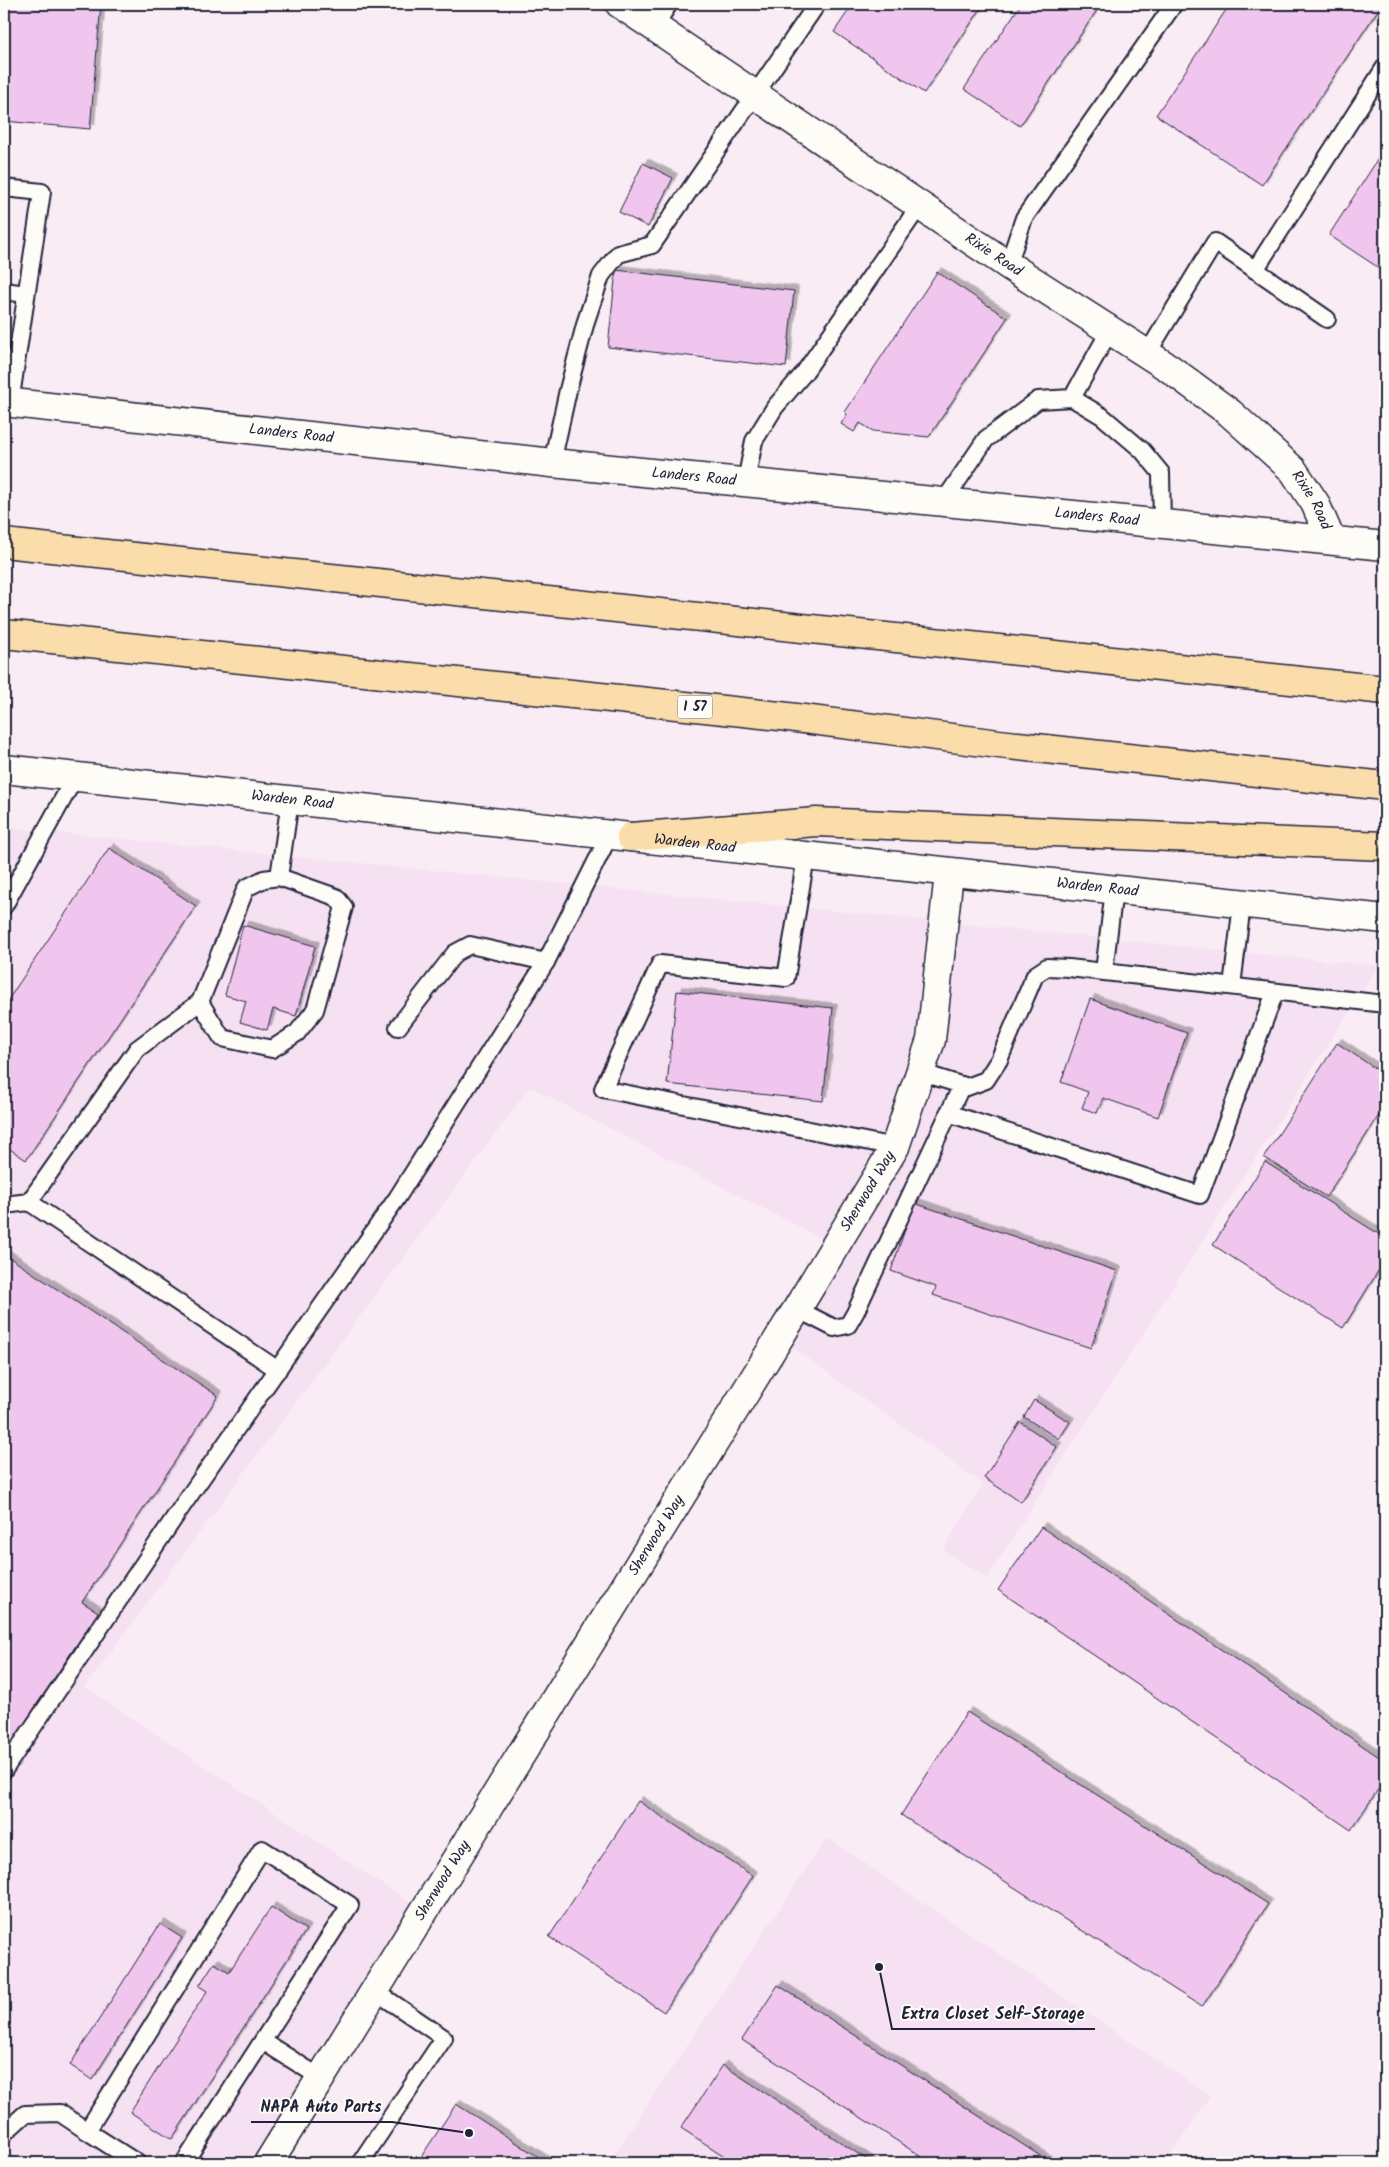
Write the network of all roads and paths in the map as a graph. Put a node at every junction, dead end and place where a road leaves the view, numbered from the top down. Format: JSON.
{"nodes":[{"id":1,"x":620,"y":4,"type":"edge"},
{"id":2,"x":669,"y":4,"type":"edge"},
{"id":3,"x":817,"y":4,"type":"edge"},
{"id":4,"x":1174,"y":4,"type":"edge"},
{"id":5,"x":654,"y":27,"type":"junction"},
{"id":6,"x":1385,"y":67,"type":"edge"},
{"id":7,"x":756,"y":95,"type":"junction"},
{"id":8,"x":4,"y":188,"type":"edge"},
{"id":9,"x":920,"y":205,"type":"junction"},
{"id":10,"x":1008,"y":264,"type":"junction"},
{"id":11,"x":1255,"y":270,"type":"junction"},
{"id":12,"x":4,"y":291,"type":"edge"},
{"id":13,"x":26,"y":294,"type":"junction"},
{"id":14,"x":1327,"y":319,"type":"dead end"},
{"id":15,"x":1110,"y":330,"type":"junction"},
{"id":16,"x":1147,"y":354,"type":"junction"},
{"id":17,"x":1072,"y":398,"type":"junction"},
{"id":18,"x":7,"y":402,"type":"edge"},
{"id":19,"x":552,"y":463,"type":"junction"},
{"id":20,"x":746,"y":481,"type":"junction"},
{"id":21,"x":944,"y":500,"type":"junction"},
{"id":22,"x":1162,"y":524,"type":"junction"},
{"id":23,"x":1331,"y":540,"type":"junction"},
{"id":24,"x":4,"y":543,"type":"edge"},
{"id":25,"x":1385,"y":546,"type":"edge"},
{"id":26,"x":4,"y":634,"type":"edge"},
{"id":27,"x":1385,"y":690,"type":"edge"},
{"id":28,"x":4,"y":769,"type":"edge"},
{"id":29,"x":75,"y":777,"type":"junction"},
{"id":30,"x":1385,"y":786,"type":"edge"},
{"id":31,"x":290,"y":801,"type":"junction"},
{"id":32,"x":620,"y":837,"type":"junction"},
{"id":33,"x":1385,"y":846,"type":"edge"},
{"id":34,"x":806,"y":857,"type":"junction"},
{"id":35,"x":949,"y":873,"type":"junction"},
{"id":36,"x":279,"y":878,"type":"junction"},
{"id":37,"x":1114,"y":890,"type":"junction"},
{"id":38,"x":6,"y":899,"type":"edge"},
{"id":39,"x":1242,"y":904,"type":"junction"},
{"id":40,"x":1385,"y":919,"type":"edge"},
{"id":41,"x":546,"y":962,"type":"junction"},
{"id":42,"x":1104,"y":972,"type":"junction"},
{"id":43,"x":1232,"y":986,"type":"junction"},
{"id":44,"x":1275,"y":992,"type":"junction"},
{"id":45,"x":200,"y":1002,"type":"junction"},
{"id":46,"x":1385,"y":1004,"type":"edge"},
{"id":47,"x":398,"y":1027,"type":"dead end"},
{"id":48,"x":920,"y":1072,"type":"junction"},
{"id":49,"x":962,"y":1085,"type":"junction"},
{"id":50,"x":948,"y":1113,"type":"junction"},
{"id":51,"x":895,"y":1146,"type":"junction"},
{"id":52,"x":29,"y":1202,"type":"junction"},
{"id":53,"x":4,"y":1205,"type":"edge"},
{"id":54,"x":797,"y":1309,"type":"junction"},
{"id":55,"x":278,"y":1370,"type":"junction"},
{"id":56,"x":4,"y":1770,"type":"edge"},
{"id":57,"x":375,"y":1991,"type":"junction"},
{"id":58,"x":264,"y":2042,"type":"junction"},
{"id":59,"x":321,"y":2078,"type":"junction"},
{"id":60,"x":87,"y":2131,"type":"junction"},
{"id":61,"x":4,"y":2133,"type":"edge"},
{"id":62,"x":138,"y":2163,"type":"edge"},
{"id":63,"x":184,"y":2163,"type":"edge"},
{"id":64,"x":268,"y":2163,"type":"edge"},
{"id":65,"x":360,"y":2163,"type":"edge"}],
"edges":[{"from":1,"to":5,"type":"main road","name":"Rixie Road"},
{"from":2,"to":5,"type":"lane"},
{"from":3,"to":7,"type":"lane"},
{"from":4,"to":10,"type":"lane"},
{"from":5,"to":7,"type":"main road","name":"Rixie Road"},
{"from":6,"to":11,"type":"lane"},
{"from":7,"to":9,"type":"main road","name":"Rixie Road"},
{"from":7,"to":19,"type":"lane"},
{"from":8,"to":13,"type":"lane"},
{"from":9,"to":10,"type":"main road","name":"Rixie Road"},
{"from":9,"to":20,"type":"lane"},
{"from":10,"to":15,"type":"main road","name":"Rixie Road"},
{"from":11,"to":14,"type":"lane"},
{"from":11,"to":16,"type":"lane"},
{"from":12,"to":13,"type":"lane"},
{"from":13,"to":18,"type":"lane"},
{"from":15,"to":16,"type":"main road","name":"Rixie Road"},
{"from":15,"to":17,"type":"lane"},
{"from":16,"to":23,"type":"main road","name":"Rixie Road"},
{"from":17,"to":21,"type":"lane"},
{"from":17,"to":22,"type":"lane"},
{"from":18,"to":19,"type":"main road","name":"Landers Road"},
{"from":19,"to":20,"type":"main road","name":"Landers Road"},
{"from":20,"to":21,"type":"main road","name":"Landers Road"},
{"from":21,"to":22,"type":"main road","name":"Landers Road"},
{"from":22,"to":23,"type":"main road","name":"Landers Road"},
{"from":23,"to":25,"type":"main road","name":"Landers Road"},
{"from":24,"to":27,"type":"highway"},
{"from":26,"to":30,"type":"highway","number":"I 57"},
{"from":28,"to":29,"type":"main road","name":"Warden Road"},
{"from":29,"to":31,"type":"main road","name":"Warden Road"},
{"from":29,"to":38,"type":"lane"},
{"from":31,"to":32,"type":"main road","name":"Warden Road"},
{"from":31,"to":36,"type":"lane"},
{"from":32,"to":33,"type":"highway"},
{"from":32,"to":34,"type":"main road","name":"Warden Road"},
{"from":32,"to":41,"type":"lane"},
{"from":34,"to":35,"type":"main road","name":"Warden Road"},
{"from":34,"to":51,"type":"lane"},
{"from":35,"to":37,"type":"main road","name":"Warden Road"},
{"from":35,"to":48,"type":"main road","name":"Sherwood Way"},
{"from":36,"to":45,"type":"lane"},
{"from":36,"to":45,"type":"lane"},
{"from":37,"to":39,"type":"main road","name":"Warden Road"},
{"from":37,"to":42,"type":"lane"},
{"from":39,"to":40,"type":"main road","name":"Warden Road"},
{"from":39,"to":43,"type":"lane"},
{"from":41,"to":47,"type":"lane"},
{"from":41,"to":55,"type":"lane"},
{"from":42,"to":43,"type":"lane"},
{"from":42,"to":49,"type":"lane"},
{"from":43,"to":44,"type":"lane"},
{"from":44,"to":46,"type":"lane"},
{"from":44,"to":50,"type":"lane"},
{"from":45,"to":52,"type":"lane"},
{"from":48,"to":49,"type":"lane"},
{"from":48,"to":51,"type":"main road","name":"Sherwood Way"},
{"from":49,"to":50,"type":"lane"},
{"from":50,"to":54,"type":"lane"},
{"from":51,"to":54,"type":"main road","name":"Sherwood Way"},
{"from":52,"to":53,"type":"lane"},
{"from":52,"to":55,"type":"lane"},
{"from":54,"to":57,"type":"main road","name":"Sherwood Way"},
{"from":55,"to":56,"type":"lane"},
{"from":57,"to":59,"type":"main road","name":"Sherwood Way"},
{"from":57,"to":65,"type":"lane"},
{"from":58,"to":59,"type":"lane"},
{"from":58,"to":60,"type":"lane"},
{"from":58,"to":63,"type":"lane"},
{"from":59,"to":64,"type":"main road","name":"Sherwood Way"},
{"from":60,"to":61,"type":"lane"},
{"from":60,"to":62,"type":"lane"}]}
